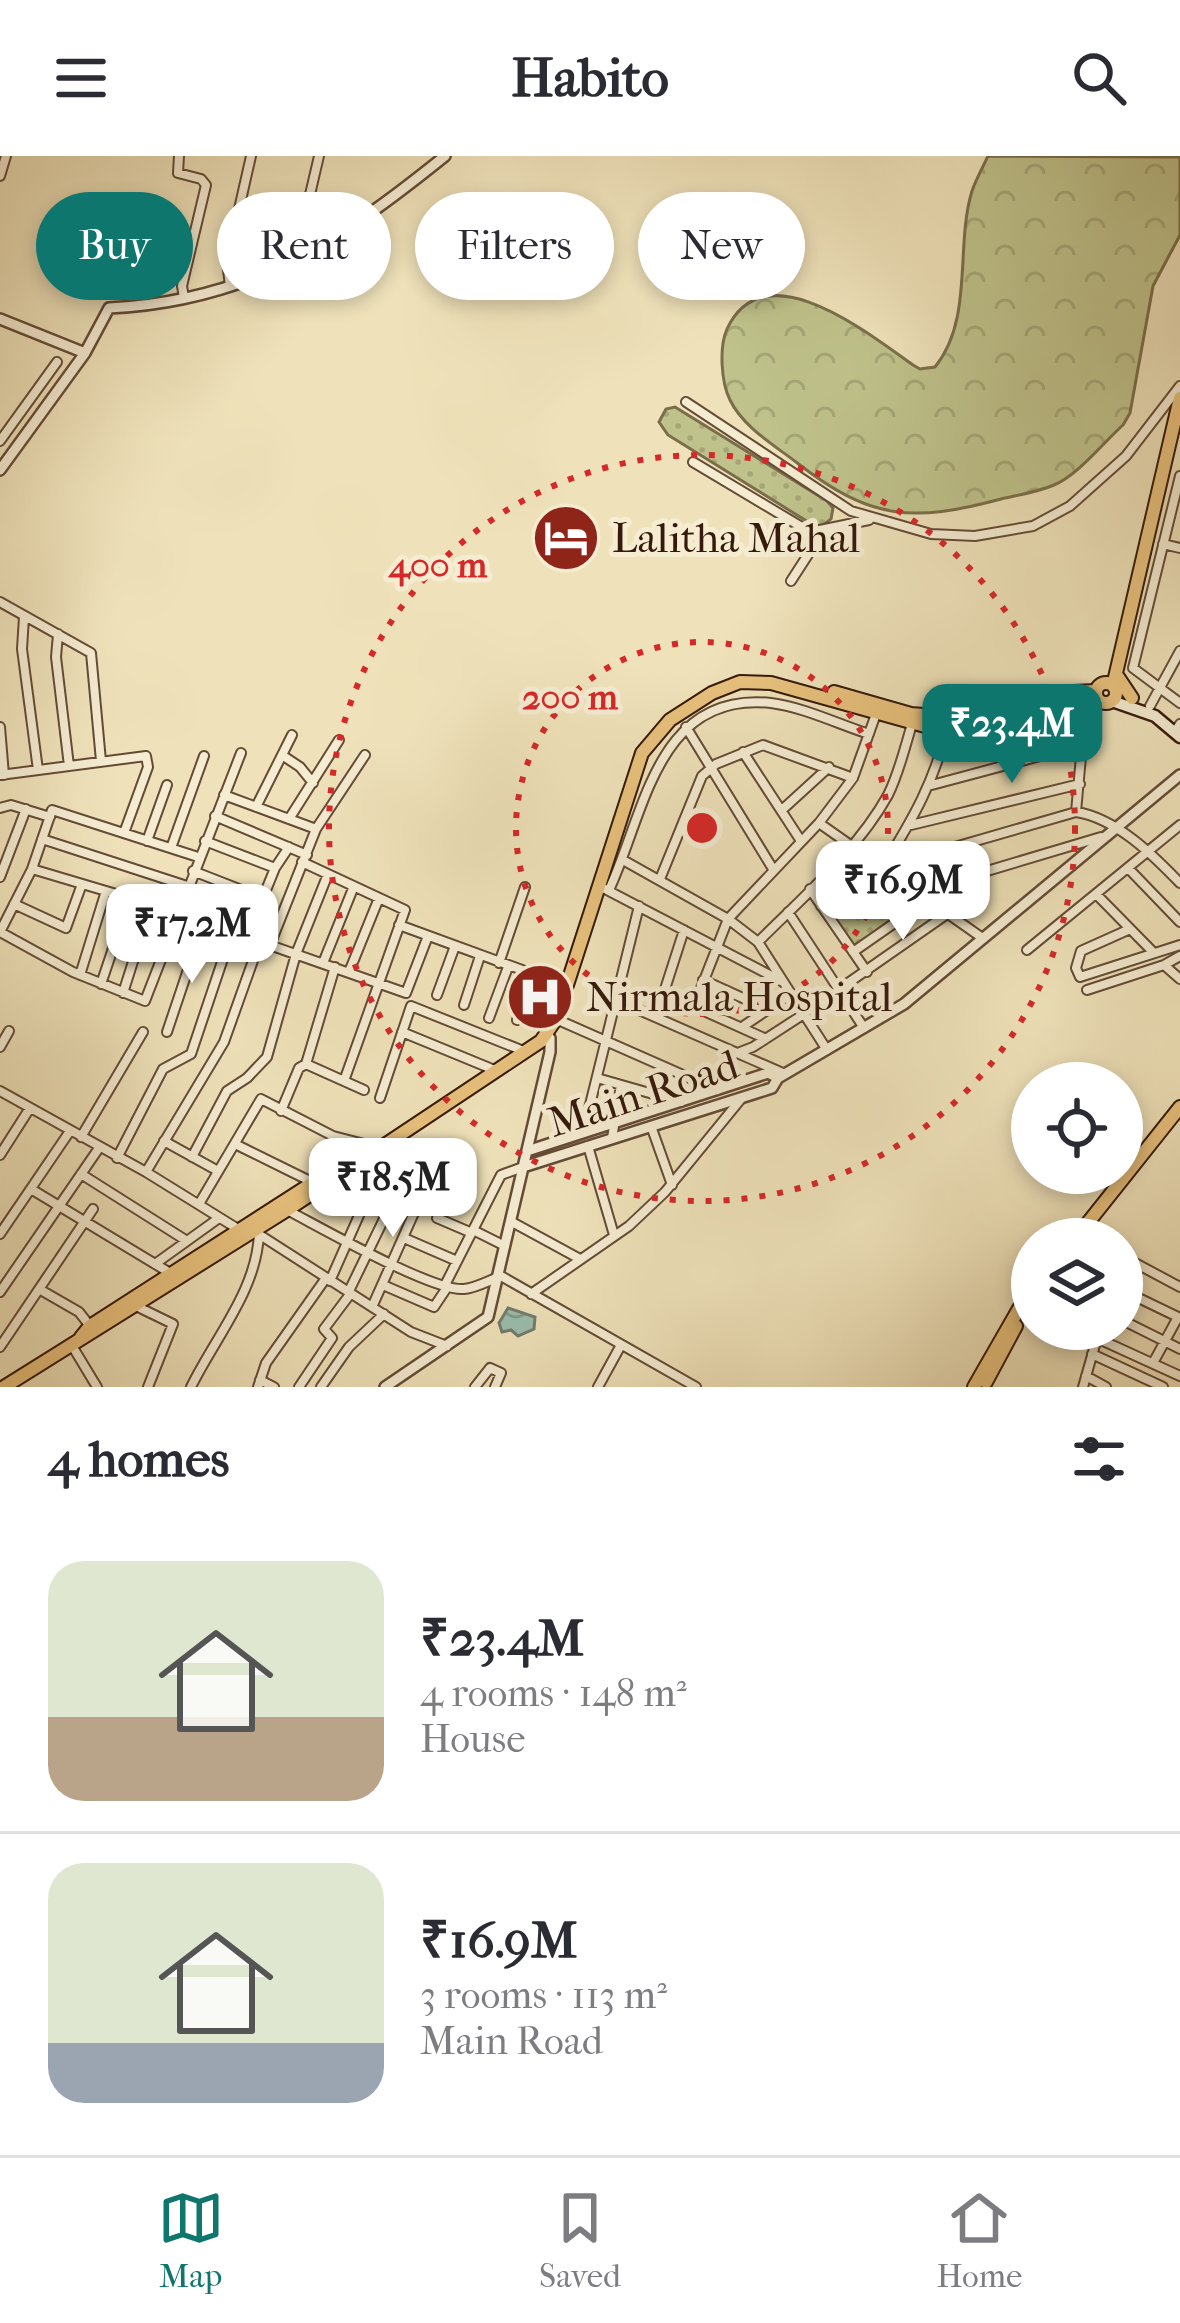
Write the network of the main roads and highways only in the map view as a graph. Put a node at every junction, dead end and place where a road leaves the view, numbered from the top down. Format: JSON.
{"nodes":[{"id":1,"x":1180,"y":398,"type":"edge"},
{"id":2,"x":1114,"y":665,"type":"junction"},
{"id":3,"x":1101,"y":693,"type":"junction"},
{"id":4,"x":1132,"y":698,"type":"junction"},
{"id":5,"x":970,"y":716,"type":"junction"},
{"id":6,"x":1179,"y":730,"type":"edge"},
{"id":7,"x":562,"y":985,"type":"junction"},
{"id":8,"x":545,"y":1032,"type":"junction"},
{"id":9,"x":525,"y":1051,"type":"junction"},
{"id":10,"x":1180,"y":1097,"type":"edge"},
{"id":11,"x":1180,"y":1108,"type":"edge"},
{"id":12,"x":1167,"y":1118,"type":"junction"},
{"id":13,"x":1143,"y":1145,"type":"edge"},
{"id":14,"x":374,"y":1149,"type":"junction"},
{"id":15,"x":1091,"y":1218,"type":"edge"},
{"id":16,"x":1011,"y":1332,"type":"edge"},
{"id":17,"x":77,"y":1344,"type":"junction"},
{"id":18,"x":27,"y":1381,"type":"edge"},
{"id":19,"x":5,"y":1382,"type":"edge"},
{"id":20,"x":978,"y":1387,"type":"edge"}],
"edges":[{"from":1,"to":2,"type":"main road"},
{"from":2,"to":3,"type":"main road"},
{"from":2,"to":3,"type":"main road"},
{"from":2,"to":4,"type":"main road"},
{"from":3,"to":4,"type":"main road"},
{"from":3,"to":5,"type":"main road"},
{"from":3,"to":6,"type":"main road"},
{"from":4,"to":6,"type":"main road"},
{"from":5,"to":7,"type":"main road"},
{"from":5,"to":7,"type":"main road"},
{"from":7,"to":8,"type":"main road"},
{"from":7,"to":8,"type":"main road"},
{"from":8,"to":9,"type":"main road"},
{"from":9,"to":14,"type":"main road"},
{"from":9,"to":14,"type":"main road"},
{"from":10,"to":12,"type":"main road"},
{"from":11,"to":12,"type":"main road"},
{"from":12,"to":13,"type":"main road"},
{"from":12,"to":15,"type":"main road"},
{"from":14,"to":17,"type":"main road"},
{"from":14,"to":17,"type":"main road"},
{"from":16,"to":20,"type":"main road"},
{"from":17,"to":18,"type":"main road"},
{"from":18,"to":19,"type":"main road"}]}
